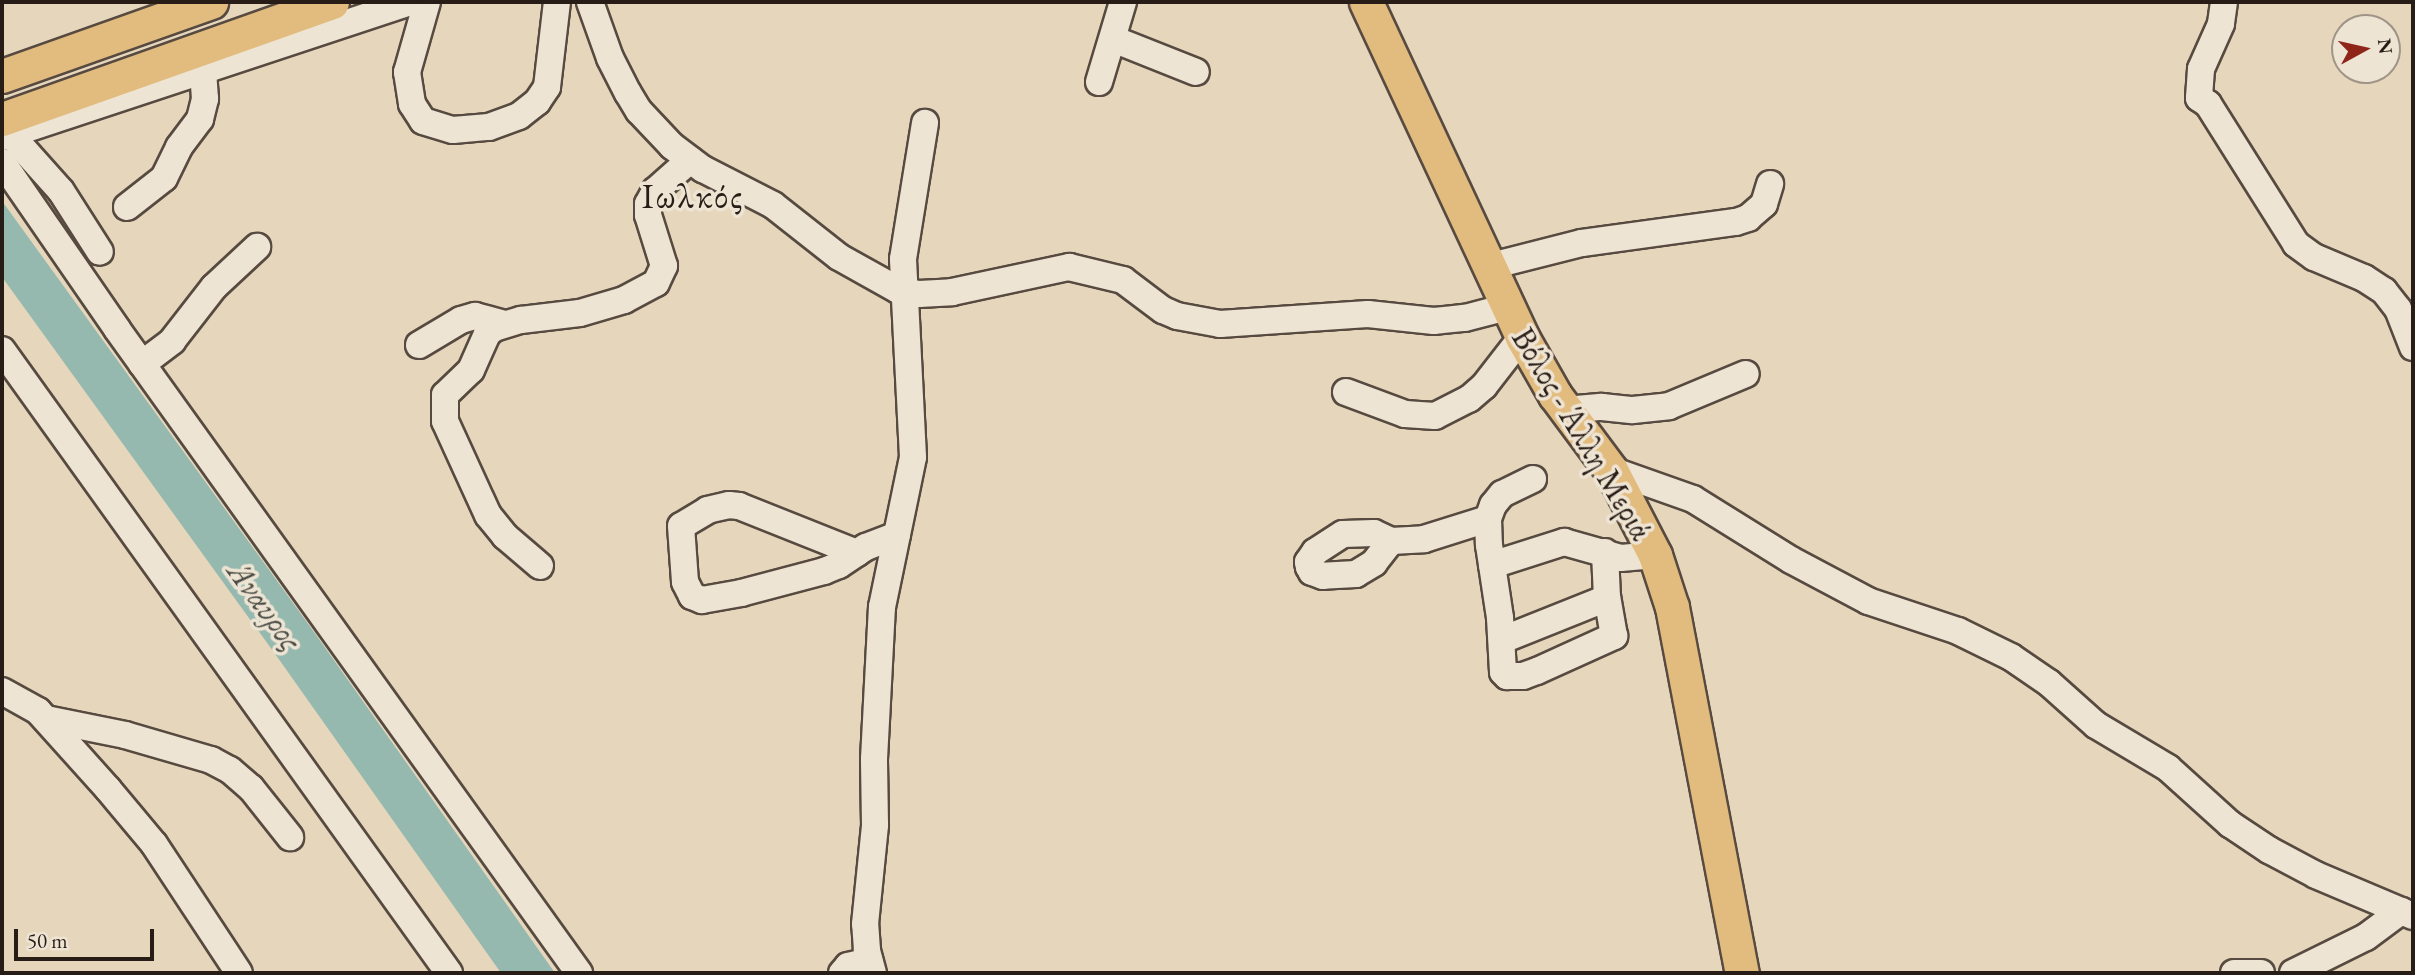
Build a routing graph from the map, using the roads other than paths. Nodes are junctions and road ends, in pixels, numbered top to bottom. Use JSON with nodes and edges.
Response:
{"nodes":[{"id":1,"x":211,"y":2,"type":"edge"},
{"id":2,"x":332,"y":2,"type":"edge"},
{"id":3,"x":410,"y":2,"type":"edge"},
{"id":4,"x":427,"y":2,"type":"edge"},
{"id":5,"x":557,"y":2,"type":"edge"},
{"id":6,"x":590,"y":2,"type":"edge"},
{"id":7,"x":1123,"y":2,"type":"edge"},
{"id":8,"x":1366,"y":2,"type":"edge"},
{"id":9,"x":2224,"y":2,"type":"edge"},
{"id":10,"x":1112,"y":39,"type":"junction"},
{"id":11,"x":202,"y":72,"type":"junction"},
{"id":12,"x":1196,"y":72,"type":"dead end"},
{"id":13,"x":2,"y":76,"type":"edge"},
{"id":14,"x":1099,"y":82,"type":"dead end"},
{"id":15,"x":925,"y":123,"type":"dead end"},
{"id":16,"x":4,"y":130,"type":"edge"},
{"id":17,"x":690,"y":160,"type":"junction"},
{"id":18,"x":2,"y":162,"type":"edge"},
{"id":19,"x":1770,"y":184,"type":"dead end"},
{"id":20,"x":127,"y":207,"type":"dead end"},
{"id":21,"x":257,"y":247,"type":"dead end"},
{"id":22,"x":100,"y":252,"type":"dead end"},
{"id":23,"x":1487,"y":267,"type":"junction"},
{"id":24,"x":903,"y":291,"type":"junction"},
{"id":25,"x":1507,"y":307,"type":"junction"},
{"id":26,"x":504,"y":324,"type":"junction"},
{"id":27,"x":1522,"y":337,"type":"junction"},
{"id":28,"x":419,"y":345,"type":"dead end"},
{"id":29,"x":2413,"y":347,"type":"edge"},
{"id":30,"x":2,"y":350,"type":"edge"},
{"id":31,"x":142,"y":364,"type":"junction"},
{"id":32,"x":1746,"y":374,"type":"dead end"},
{"id":33,"x":1346,"y":392,"type":"dead end"},
{"id":34,"x":1565,"y":410,"type":"junction"},
{"id":35,"x":1611,"y":470,"type":"junction"},
{"id":36,"x":1533,"y":479,"type":"dead end"},
{"id":37,"x":1488,"y":519,"type":"junction"},
{"id":38,"x":897,"y":535,"type":"junction"},
{"id":39,"x":1391,"y":541,"type":"dead end"},
{"id":40,"x":1605,"y":552,"type":"junction"},
{"id":41,"x":857,"y":553,"type":"junction"},
{"id":42,"x":1655,"y":555,"type":"junction"},
{"id":43,"x":1492,"y":565,"type":"junction"},
{"id":44,"x":540,"y":566,"type":"dead end"},
{"id":45,"x":1607,"y":598,"type":"junction"},
{"id":46,"x":1502,"y":640,"type":"junction"},
{"id":47,"x":2,"y":691,"type":"edge"},
{"id":48,"x":46,"y":719,"type":"junction"},
{"id":49,"x":290,"y":837,"type":"dead end"},
{"id":50,"x":2407,"y":914,"type":"edge"},
{"id":51,"x":871,"y":967,"type":"edge"},
{"id":52,"x":239,"y":973,"type":"edge"},
{"id":53,"x":449,"y":973,"type":"edge"},
{"id":54,"x":579,"y":973,"type":"edge"},
{"id":55,"x":842,"y":973,"type":"edge"},
{"id":56,"x":1742,"y":973,"type":"edge"},
{"id":57,"x":2234,"y":973,"type":"edge"},
{"id":58,"x":2261,"y":973,"type":"edge"},
{"id":59,"x":2293,"y":973,"type":"edge"}],
"edges":[{"from":1,"to":13,"type":"main road"},
{"from":2,"to":16,"type":"main road"},
{"from":3,"to":11,"type":"street"},
{"from":4,"to":5,"type":"street"},
{"from":6,"to":17,"type":"street"},
{"from":7,"to":10,"type":"street"},
{"from":8,"to":23,"type":"main road","name":"Βόλος - Άλλη Μεριά"},
{"from":9,"to":29,"type":"street"},
{"from":10,"to":12,"type":"street"},
{"from":10,"to":14,"type":"street"},
{"from":11,"to":16,"type":"street"},
{"from":11,"to":20,"type":"street"},
{"from":15,"to":24,"type":"street"},
{"from":16,"to":22,"type":"street"},
{"from":17,"to":24,"type":"street"},
{"from":17,"to":26,"type":"street"},
{"from":18,"to":31,"type":"street"},
{"from":19,"to":23,"type":"street"},
{"from":21,"to":31,"type":"street"},
{"from":23,"to":25,"type":"main road","name":"Βόλος - Άλλη Μεριά"},
{"from":24,"to":25,"type":"street"},
{"from":24,"to":38,"type":"street"},
{"from":25,"to":27,"type":"main road","name":"Βόλος - Άλλη Μεριά"},
{"from":26,"to":28,"type":"street"},
{"from":26,"to":44,"type":"street"},
{"from":27,"to":33,"type":"street"},
{"from":27,"to":34,"type":"main road","name":"Βόλος - Άλλη Μεριά"},
{"from":30,"to":53,"type":"street"},
{"from":31,"to":54,"type":"street"},
{"from":32,"to":34,"type":"street"},
{"from":34,"to":35,"type":"main road","name":"Βόλος - Άλλη Μεριά"},
{"from":35,"to":42,"type":"main road","name":"Βόλος - Άλλη Μεριά"},
{"from":35,"to":50,"type":"street"},
{"from":36,"to":37,"type":"street"},
{"from":37,"to":39,"type":"street"},
{"from":37,"to":43,"type":"street"},
{"from":38,"to":41,"type":"street"},
{"from":38,"to":51,"type":"street"},
{"from":40,"to":42,"type":"street"},
{"from":40,"to":43,"type":"street"},
{"from":40,"to":45,"type":"street"},
{"from":41,"to":41,"type":"street"},
{"from":42,"to":56,"type":"main road","name":"Βόλος - Άλλη Μεριά"},
{"from":43,"to":46,"type":"street"},
{"from":45,"to":46,"type":"street"},
{"from":45,"to":46,"type":"street"},
{"from":47,"to":48,"type":"street"},
{"from":48,"to":49,"type":"street"},
{"from":48,"to":52,"type":"street"},
{"from":50,"to":59,"type":"street"},
{"from":51,"to":55,"type":"street"},
{"from":57,"to":58,"type":"street"}]}
